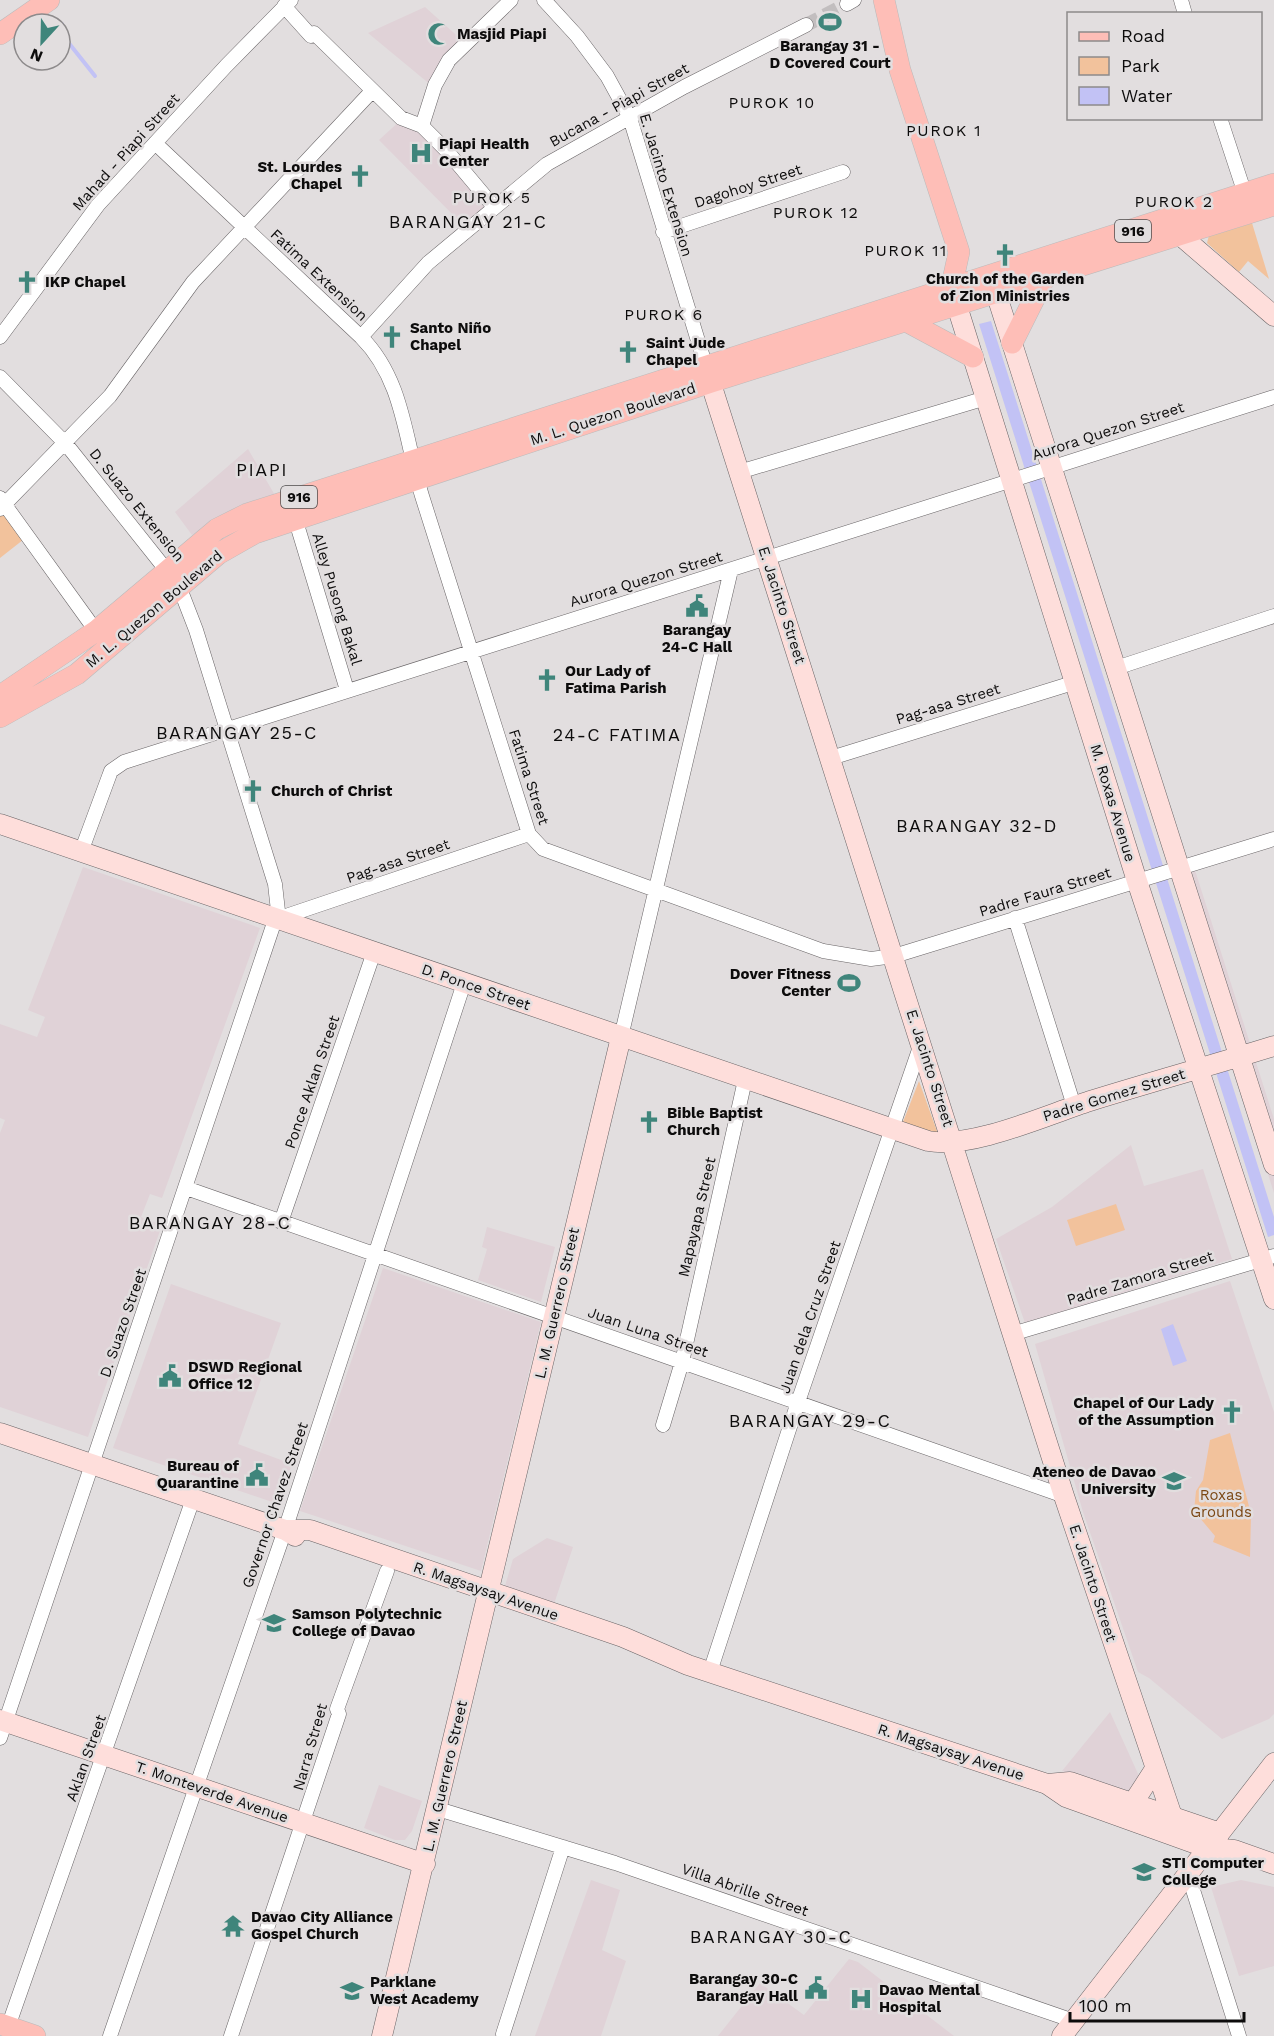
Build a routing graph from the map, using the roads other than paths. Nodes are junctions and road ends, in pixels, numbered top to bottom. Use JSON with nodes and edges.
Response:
{"nodes":[{"id":1,"x":49,"y":0,"type":"edge"},
{"id":2,"x":511,"y":0,"type":"edge"},
{"id":3,"x":544,"y":0,"type":"edge"},
{"id":4,"x":884,"y":0,"type":"edge"},
{"id":5,"x":287,"y":3,"type":"edge"},
{"id":6,"x":806,"y":25,"type":"tunnel mouth"},
{"id":7,"x":0,"y":34,"type":"edge"},
{"id":8,"x":372,"y":90,"type":"junction"},
{"id":9,"x":630,"y":118,"type":"junction"},
{"id":10,"x":1221,"y":120,"type":"edge"},
{"id":11,"x":422,"y":126,"type":"junction"},
{"id":12,"x":155,"y":143,"type":"junction"},
{"id":13,"x":843,"y":172,"type":"dead end"},
{"id":14,"x":1274,"y":184,"type":"edge"},
{"id":15,"x":1245,"y":194,"type":"junction"},
{"id":16,"x":1274,"y":205,"type":"edge"},
{"id":17,"x":494,"y":207,"type":"junction"},
{"id":18,"x":243,"y":226,"type":"junction"},
{"id":19,"x":663,"y":232,"type":"junction"},
{"id":20,"x":1180,"y":235,"type":"junction"},
{"id":21,"x":959,"y":252,"type":"junction"},
{"id":22,"x":1044,"y":279,"type":"junction"},
{"id":23,"x":993,"y":285,"type":"junction"},
{"id":24,"x":954,"y":297,"type":"junction"},
{"id":25,"x":1274,"y":316,"type":"edge"},
{"id":26,"x":906,"y":321,"type":"junction"},
{"id":27,"x":0,"y":337,"type":"edge"},
{"id":28,"x":361,"y":337,"type":"junction"},
{"id":29,"x":1012,"y":343,"type":"junction"},
{"id":30,"x":973,"y":357,"type":"junction"},
{"id":31,"x":708,"y":374,"type":"junction"},
{"id":32,"x":0,"y":377,"type":"edge"},
{"id":33,"x":1274,"y":397,"type":"edge"},
{"id":34,"x":986,"y":398,"type":"junction"},
{"id":35,"x":66,"y":444,"type":"junction"},
{"id":36,"x":1051,"y":466,"type":"junction"},
{"id":37,"x":414,"y":470,"type":"junction"},
{"id":38,"x":739,"y":472,"type":"junction"},
{"id":39,"x":1011,"y":479,"type":"junction"},
{"id":40,"x":2,"y":504,"type":"edge"},
{"id":41,"x":295,"y":518,"type":"junction"},
{"id":42,"x":767,"y":559,"type":"junction"},
{"id":43,"x":731,"y":570,"type":"junction"},
{"id":44,"x":174,"y":578,"type":"junction"},
{"id":45,"x":1274,"y":616,"type":"edge"},
{"id":46,"x":96,"y":631,"type":"junction"},
{"id":47,"x":471,"y":650,"type":"junction"},
{"id":48,"x":1116,"y":668,"type":"junction"},
{"id":49,"x":1076,"y":682,"type":"junction"},
{"id":50,"x":347,"y":690,"type":"junction"},
{"id":51,"x":0,"y":696,"type":"edge"},
{"id":52,"x":0,"y":717,"type":"edge"},
{"id":53,"x":226,"y":728,"type":"junction"},
{"id":54,"x":831,"y":758,"type":"junction"},
{"id":55,"x":0,"y":824,"type":"edge"},
{"id":56,"x":529,"y":834,"type":"junction"},
{"id":57,"x":1274,"y":839,"type":"edge"},
{"id":58,"x":81,"y":852,"type":"junction"},
{"id":59,"x":1159,"y":874,"type":"junction"},
{"id":60,"x":655,"y":890,"type":"junction"},
{"id":61,"x":1015,"y":918,"type":"junction"},
{"id":62,"x":277,"y":919,"type":"junction"},
{"id":63,"x":375,"y":952,"type":"junction"},
{"id":64,"x":894,"y":956,"type":"junction"},
{"id":65,"x":464,"y":983,"type":"junction"},
{"id":66,"x":621,"y":1037,"type":"junction"},
{"id":67,"x":921,"y":1042,"type":"junction"},
{"id":68,"x":1274,"y":1046,"type":"edge"},
{"id":69,"x":1219,"y":1064,"type":"junction"},
{"id":70,"x":745,"y":1080,"type":"junction"},
{"id":71,"x":1074,"y":1106,"type":"junction"},
{"id":72,"x":891,"y":1130,"type":"junction"},
{"id":73,"x":954,"y":1144,"type":"junction"},
{"id":74,"x":1274,"y":1165,"type":"edge"},
{"id":75,"x":186,"y":1188,"type":"junction"},
{"id":76,"x":281,"y":1222,"type":"junction"},
{"id":77,"x":374,"y":1254,"type":"junction"},
{"id":78,"x":1268,"y":1257,"type":"edge"},
{"id":79,"x":1274,"y":1296,"type":"edge"},
{"id":80,"x":554,"y":1317,"type":"junction"},
{"id":81,"x":1015,"y":1333,"type":"junction"},
{"id":82,"x":682,"y":1362,"type":"junction"},
{"id":83,"x":798,"y":1402,"type":"junction"},
{"id":84,"x":663,"y":1425,"type":"dead end"},
{"id":85,"x":0,"y":1433,"type":"edge"},
{"id":86,"x":91,"y":1465,"type":"junction"},
{"id":87,"x":1064,"y":1496,"type":"junction"},
{"id":88,"x":194,"y":1499,"type":"junction"},
{"id":89,"x":285,"y":1530,"type":"junction"},
{"id":90,"x":387,"y":1571,"type":"junction"},
{"id":91,"x":487,"y":1598,"type":"junction"},
{"id":92,"x":710,"y":1672,"type":"junction"},
{"id":93,"x":2,"y":1727,"type":"edge"},
{"id":94,"x":105,"y":1756,"type":"junction"},
{"id":95,"x":1274,"y":1763,"type":"edge"},
{"id":96,"x":1155,"y":1769,"type":"junction"},
{"id":97,"x":1047,"y":1784,"type":"junction"},
{"id":98,"x":195,"y":1786,"type":"junction"},
{"id":99,"x":1133,"y":1803,"type":"junction"},
{"id":100,"x":438,"y":1809,"type":"junction"},
{"id":101,"x":1172,"y":1816,"type":"junction"},
{"id":102,"x":304,"y":1823,"type":"junction"},
{"id":103,"x":1178,"y":1836,"type":"junction"},
{"id":104,"x":1214,"y":1840,"type":"junction"},
{"id":105,"x":563,"y":1847,"type":"junction"},
{"id":106,"x":1243,"y":1853,"type":"junction"},
{"id":107,"x":425,"y":1864,"type":"junction"},
{"id":108,"x":1274,"y":1864,"type":"edge"},
{"id":109,"x":1190,"y":1871,"type":"junction"},
{"id":110,"x":4,"y":2025,"type":"edge"},
{"id":111,"x":1068,"y":2028,"type":"edge"},
{"id":112,"x":503,"y":2034,"type":"dead end"},
{"id":113,"x":35,"y":2036,"type":"edge"},
{"id":114,"x":110,"y":2036,"type":"edge"},
{"id":115,"x":231,"y":2036,"type":"edge"},
{"id":116,"x":382,"y":2036,"type":"edge"},
{"id":117,"x":1239,"y":2036,"type":"edge"}],
"edges":[{"from":1,"to":7,"type":"main road"},
{"from":2,"to":11,"type":"street"},
{"from":3,"to":9,"type":"street","name":"E. Jacinto Extension"},
{"from":4,"to":21,"type":"main road"},
{"from":5,"to":8,"type":"street"},
{"from":5,"to":12,"type":"street","name":"Mahad - Piapi Street"},
{"from":6,"to":9,"type":"street","name":"Bucana - Piapi Street"},
{"from":8,"to":11,"type":"street"},
{"from":8,"to":18,"type":"street"},
{"from":9,"to":17,"type":"street","name":"Bucana - Piapi Street"},
{"from":9,"to":19,"type":"street","name":"E. Jacinto Extension"},
{"from":10,"to":15,"type":"street"},
{"from":11,"to":17,"type":"street"},
{"from":12,"to":18,"type":"street","name":"Fatima Extension"},
{"from":12,"to":27,"type":"street","name":"Mahad - Piapi Street"},
{"from":13,"to":19,"type":"street","name":"Dagohoy Street"},
{"from":14,"to":15,"type":"main road","name":"M. L. Quezon Boulevard","number":"916"},
{"from":15,"to":23,"type":"main road","name":"M. L. Quezon Boulevard","number":"916"},
{"from":16,"to":20,"type":"main road","name":"M. L. Quezon Boulevard","number":"916"},
{"from":17,"to":28,"type":"street","name":"Bucana - Piapi Street"},
{"from":18,"to":28,"type":"street","name":"Fatima Extension"},
{"from":18,"to":35,"type":"street"},
{"from":19,"to":31,"type":"street","name":"E. Jacinto Extension"},
{"from":20,"to":22,"type":"main road","name":"M. L. Quezon Boulevard","number":"916"},
{"from":20,"to":25,"type":"street"},
{"from":21,"to":23,"type":"main road"},
{"from":21,"to":24,"type":"main road"},
{"from":22,"to":23,"type":"main road","name":"M. L. Quezon Boulevard","number":"916"},
{"from":22,"to":29,"type":"main road"},
{"from":23,"to":24,"type":"main road","name":"M. L. Quezon Boulevard","number":"916"},
{"from":23,"to":29,"type":"street","name":"M. Roxas Avenue"},
{"from":24,"to":26,"type":"main road","name":"M. L. Quezon Boulevard","number":"916"},
{"from":24,"to":30,"type":"street","name":"M. Roxas Avenue"},
{"from":24,"to":31,"type":"main road","name":"M. L. Quezon Boulevard","number":"916"},
{"from":26,"to":30,"type":"main road"},
{"from":26,"to":31,"type":"main road","name":"M. L. Quezon Boulevard","number":"916"},
{"from":28,"to":37,"type":"street","name":"Fatima Extension"},
{"from":29,"to":36,"type":"street","name":"M. Roxas Avenue"},
{"from":30,"to":34,"type":"street","name":"M. Roxas Avenue"},
{"from":31,"to":37,"type":"main road","name":"M. L. Quezon Boulevard","number":"916"},
{"from":31,"to":38,"type":"street","name":"E. Jacinto Street"},
{"from":32,"to":35,"type":"street","name":"D. Suazo Extension"},
{"from":33,"to":36,"type":"street","name":"Aurora Quezon Street"},
{"from":34,"to":38,"type":"street"},
{"from":34,"to":39,"type":"street","name":"M. Roxas Avenue"},
{"from":35,"to":40,"type":"street"},
{"from":35,"to":44,"type":"street","name":"D. Suazo Extension"},
{"from":36,"to":39,"type":"street","name":"Aurora Quezon Street"},
{"from":36,"to":48,"type":"street","name":"M. Roxas Avenue"},
{"from":37,"to":41,"type":"main road","name":"M. L. Quezon Boulevard","number":"916"},
{"from":37,"to":44,"type":"main road","name":"M. L. Quezon Boulevard","number":"916"},
{"from":37,"to":47,"type":"street","name":"Fatima Street"},
{"from":38,"to":42,"type":"street","name":"E. Jacinto Street"},
{"from":39,"to":42,"type":"street","name":"Aurora Quezon Street"},
{"from":39,"to":49,"type":"street","name":"M. Roxas Avenue"},
{"from":40,"to":46,"type":"street"},
{"from":41,"to":44,"type":"main road","name":"M. L. Quezon Boulevard","number":"916"},
{"from":41,"to":50,"type":"street","name":"Alley Pusong Bakal"},
{"from":42,"to":43,"type":"street","name":"Aurora Quezon Street"},
{"from":42,"to":54,"type":"street","name":"E. Jacinto Street"},
{"from":43,"to":47,"type":"street","name":"Aurora Quezon Street"},
{"from":43,"to":60,"type":"street","name":"L. M. Guerrero Street"},
{"from":44,"to":46,"type":"main road","name":"M. L. Quezon Boulevard","number":"916"},
{"from":44,"to":52,"type":"main road","name":"M. L. Quezon Boulevard","number":"916"},
{"from":44,"to":53,"type":"street","name":"D. Suazo Extension"},
{"from":45,"to":48,"type":"street"},
{"from":46,"to":51,"type":"main road","name":"M. L. Quezon Boulevard","number":"916"},
{"from":47,"to":50,"type":"street","name":"Aurora Quezon Street"},
{"from":47,"to":56,"type":"street","name":"Fatima Street"},
{"from":48,"to":59,"type":"street","name":"M. Roxas Avenue"},
{"from":49,"to":54,"type":"street","name":"Pag-asa Street"},
{"from":49,"to":59,"type":"street","name":"M. Roxas Avenue"},
{"from":50,"to":53,"type":"street","name":"Aurora Quezon Street"},
{"from":53,"to":58,"type":"street","name":"Aurora Quezon Street"},
{"from":53,"to":62,"type":"street","name":"D. Suazo Extension"},
{"from":54,"to":64,"type":"street","name":"E. Jacinto Street"},
{"from":55,"to":58,"type":"street","name":"D. Ponce Street"},
{"from":56,"to":60,"type":"street","name":"Fatima Street"},
{"from":56,"to":62,"type":"street","name":"Pag-asa Street"},
{"from":57,"to":59,"type":"street","name":"Padre Faura Street"},
{"from":58,"to":62,"type":"street","name":"D. Ponce Street"},
{"from":59,"to":61,"type":"street","name":"Padre Faura Street"},
{"from":59,"to":69,"type":"street","name":"M. Roxas Avenue"},
{"from":59,"to":69,"type":"street","name":"M. Roxas Avenue"},
{"from":60,"to":64,"type":"street","name":"Fatima Street"},
{"from":60,"to":66,"type":"street","name":"L. M. Guerrero Street"},
{"from":61,"to":64,"type":"street","name":"Padre Faura Street"},
{"from":61,"to":71,"type":"street"},
{"from":62,"to":63,"type":"street","name":"D. Ponce Street"},
{"from":62,"to":75,"type":"street","name":"D. Suazo Street"},
{"from":63,"to":65,"type":"street","name":"D. Ponce Street"},
{"from":63,"to":76,"type":"street","name":"Ponce Aklan Street"},
{"from":64,"to":67,"type":"street","name":"E. Jacinto Street"},
{"from":65,"to":66,"type":"street","name":"D. Ponce Street"},
{"from":65,"to":77,"type":"street","name":"Governor Chavez Street"},
{"from":66,"to":70,"type":"street","name":"D. Ponce Street"},
{"from":66,"to":80,"type":"street","name":"L. M. Guerrero Street"},
{"from":67,"to":72,"type":"street","name":"Juan dela Cruz Street"},
{"from":67,"to":73,"type":"street","name":"E. Jacinto Street"},
{"from":68,"to":69,"type":"street","name":"Padre Gomez Street"},
{"from":69,"to":71,"type":"street","name":"Padre Gomez Street"},
{"from":69,"to":74,"type":"street","name":"M. Roxas Avenue"},
{"from":69,"to":78,"type":"street","name":"M. Roxas Avenue"},
{"from":70,"to":72,"type":"street","name":"D. Ponce Street"},
{"from":70,"to":82,"type":"street","name":"Mapayapa Street"},
{"from":71,"to":73,"type":"street","name":"Padre Gomez Street"},
{"from":72,"to":73,"type":"street","name":"D. Ponce Street"},
{"from":72,"to":83,"type":"street","name":"Juan dela Cruz Street"},
{"from":73,"to":81,"type":"street","name":"E. Jacinto Street"},
{"from":75,"to":76,"type":"street","name":"Juan Luna Street"},
{"from":75,"to":86,"type":"street","name":"D. Suazo Street"},
{"from":76,"to":77,"type":"street","name":"Juan Luna Street"},
{"from":77,"to":80,"type":"street","name":"Juan Luna Street"},
{"from":77,"to":89,"type":"street","name":"Governor Chavez Street"},
{"from":78,"to":79,"type":"street","name":"M. Roxas Avenue"},
{"from":78,"to":81,"type":"street","name":"Padre Zamora Street"},
{"from":80,"to":82,"type":"street","name":"Juan Luna Street"},
{"from":80,"to":91,"type":"street","name":"L. M. Guerrero Street"},
{"from":81,"to":87,"type":"street","name":"E. Jacinto Street"},
{"from":82,"to":83,"type":"street","name":"Juan Luna Street"},
{"from":82,"to":84,"type":"street","name":"Mapayapa Street"},
{"from":83,"to":87,"type":"street","name":"Juan Luna Street"},
{"from":83,"to":92,"type":"street","name":"Juan dela Cruz Street"},
{"from":85,"to":86,"type":"street","name":"R. Magsaysay Avenue"},
{"from":86,"to":88,"type":"street","name":"R. Magsaysay Avenue"},
{"from":86,"to":93,"type":"street","name":"D. Suazo Street"},
{"from":87,"to":96,"type":"street","name":"E. Jacinto Street"},
{"from":88,"to":89,"type":"street","name":"R. Magsaysay Avenue"},
{"from":88,"to":94,"type":"street","name":"Aklan Street"},
{"from":89,"to":90,"type":"street","name":"R. Magsaysay Avenue"},
{"from":89,"to":91,"type":"street","name":"R. Magsaysay Avenue"},
{"from":89,"to":98,"type":"street","name":"Governor Chavez Street"},
{"from":90,"to":91,"type":"street","name":"R. Magsaysay Avenue"},
{"from":90,"to":102,"type":"street","name":"Narra Street"},
{"from":91,"to":92,"type":"street","name":"R. Magsaysay Avenue"},
{"from":91,"to":100,"type":"street","name":"L. M. Guerrero Street"},
{"from":92,"to":97,"type":"street","name":"R. Magsaysay Avenue"},
{"from":93,"to":94,"type":"street","name":"T. Monteverde Avenue"},
{"from":94,"to":98,"type":"street","name":"T. Monteverde Avenue"},
{"from":94,"to":110,"type":"street","name":"Aklan Street"},
{"from":95,"to":104,"type":"street"},
{"from":96,"to":99,"type":"street"},
{"from":96,"to":101,"type":"street","name":"E. Jacinto Street"},
{"from":97,"to":99,"type":"street","name":"R. Magsaysay Avenue"},
{"from":97,"to":103,"type":"street","name":"R. Magsaysay Avenue"},
{"from":98,"to":102,"type":"street","name":"T. Monteverde Avenue"},
{"from":98,"to":114,"type":"street","name":"Governor Chavez Street"},
{"from":99,"to":101,"type":"street","name":"R. Magsaysay Avenue"},
{"from":100,"to":105,"type":"street","name":"Villa Abrille Street"},
{"from":100,"to":107,"type":"street","name":"L. M. Guerrero Street"},
{"from":101,"to":104,"type":"street","name":"R. Magsaysay Avenue"},
{"from":102,"to":107,"type":"street","name":"T. Monteverde Avenue"},
{"from":102,"to":115,"type":"street","name":"Narra Street"},
{"from":103,"to":104,"type":"street","name":"R. Magsaysay Avenue"},
{"from":103,"to":109,"type":"street"},
{"from":104,"to":106,"type":"street"},
{"from":104,"to":109,"type":"street"},
{"from":105,"to":111,"type":"street","name":"Villa Abrille Street"},
{"from":105,"to":112,"type":"street"},
{"from":106,"to":108,"type":"street"},
{"from":106,"to":109,"type":"street"},
{"from":107,"to":116,"type":"street","name":"L. M. Guerrero Street"},
{"from":109,"to":111,"type":"street"},
{"from":109,"to":117,"type":"street"},
{"from":110,"to":113,"type":"main road"}]}
